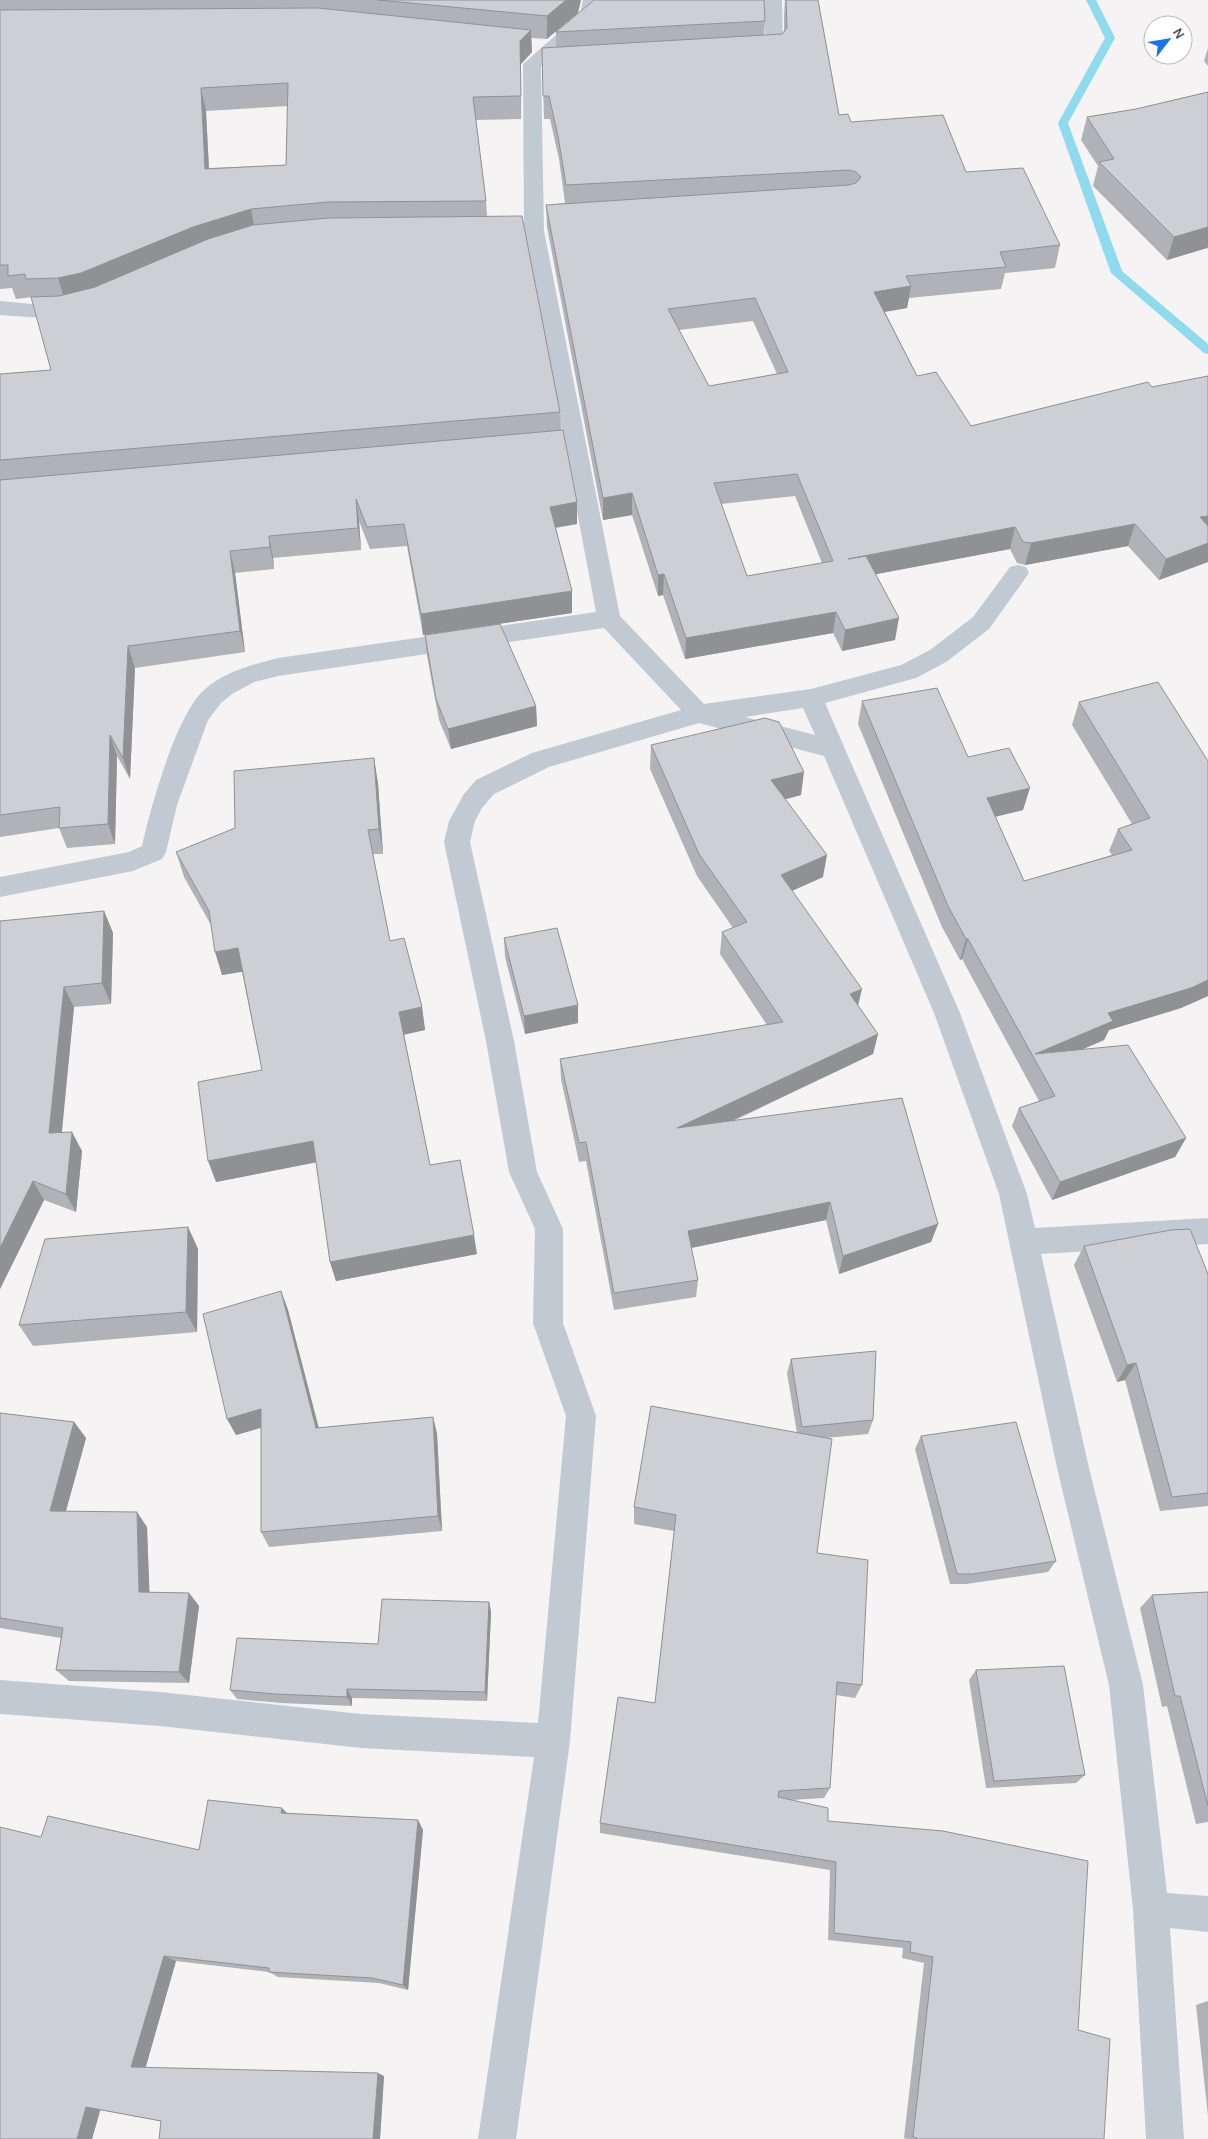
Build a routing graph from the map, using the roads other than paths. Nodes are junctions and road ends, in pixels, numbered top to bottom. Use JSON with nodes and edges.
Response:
{"nodes":[{"id":1,"x":592,"y":0,"type":"edge"},
{"id":2,"x":773,"y":0,"type":"edge"},
{"id":3,"x":735,"y":53,"type":"edge"},
{"id":4,"x":94,"y":304,"type":"edge"},
{"id":5,"x":0,"y":308,"type":"edge"},
{"id":6,"x":1018,"y":573,"type":"dead end"},
{"id":7,"x":609,"y":619,"type":"junction"},
{"id":8,"x":811,"y":698,"type":"junction"},
{"id":9,"x":699,"y":714,"type":"junction"},
{"id":10,"x":833,"y":750,"type":"junction"},
{"id":11,"x":0,"y":888,"type":"edge"},
{"id":12,"x":1208,"y":1231,"type":"edge"},
{"id":13,"x":1023,"y":1242,"type":"junction"},
{"id":14,"x":0,"y":1697,"type":"edge"},
{"id":15,"x":553,"y":1741,"type":"junction"},
{"id":16,"x":1151,"y":1909,"type":"junction"},
{"id":17,"x":1208,"y":1914,"type":"edge"},
{"id":18,"x":497,"y":2139,"type":"edge"},
{"id":19,"x":1165,"y":2139,"type":"edge"}],
"edges":[{"from":1,"to":7,"type":"street"},
{"from":2,"to":3,"type":"street"},
{"from":4,"to":5,"type":"street"},
{"from":6,"to":8,"type":"street"},
{"from":7,"to":9,"type":"street"},
{"from":7,"to":11,"type":"street"},
{"from":8,"to":9,"type":"street"},
{"from":8,"to":10,"type":"street"},
{"from":9,"to":10,"type":"street"},
{"from":9,"to":15,"type":"street"},
{"from":10,"to":13,"type":"street"},
{"from":12,"to":13,"type":"street"},
{"from":13,"to":16,"type":"street"},
{"from":14,"to":15,"type":"street"},
{"from":15,"to":18,"type":"street"},
{"from":16,"to":17,"type":"street"},
{"from":16,"to":19,"type":"street"}]}
